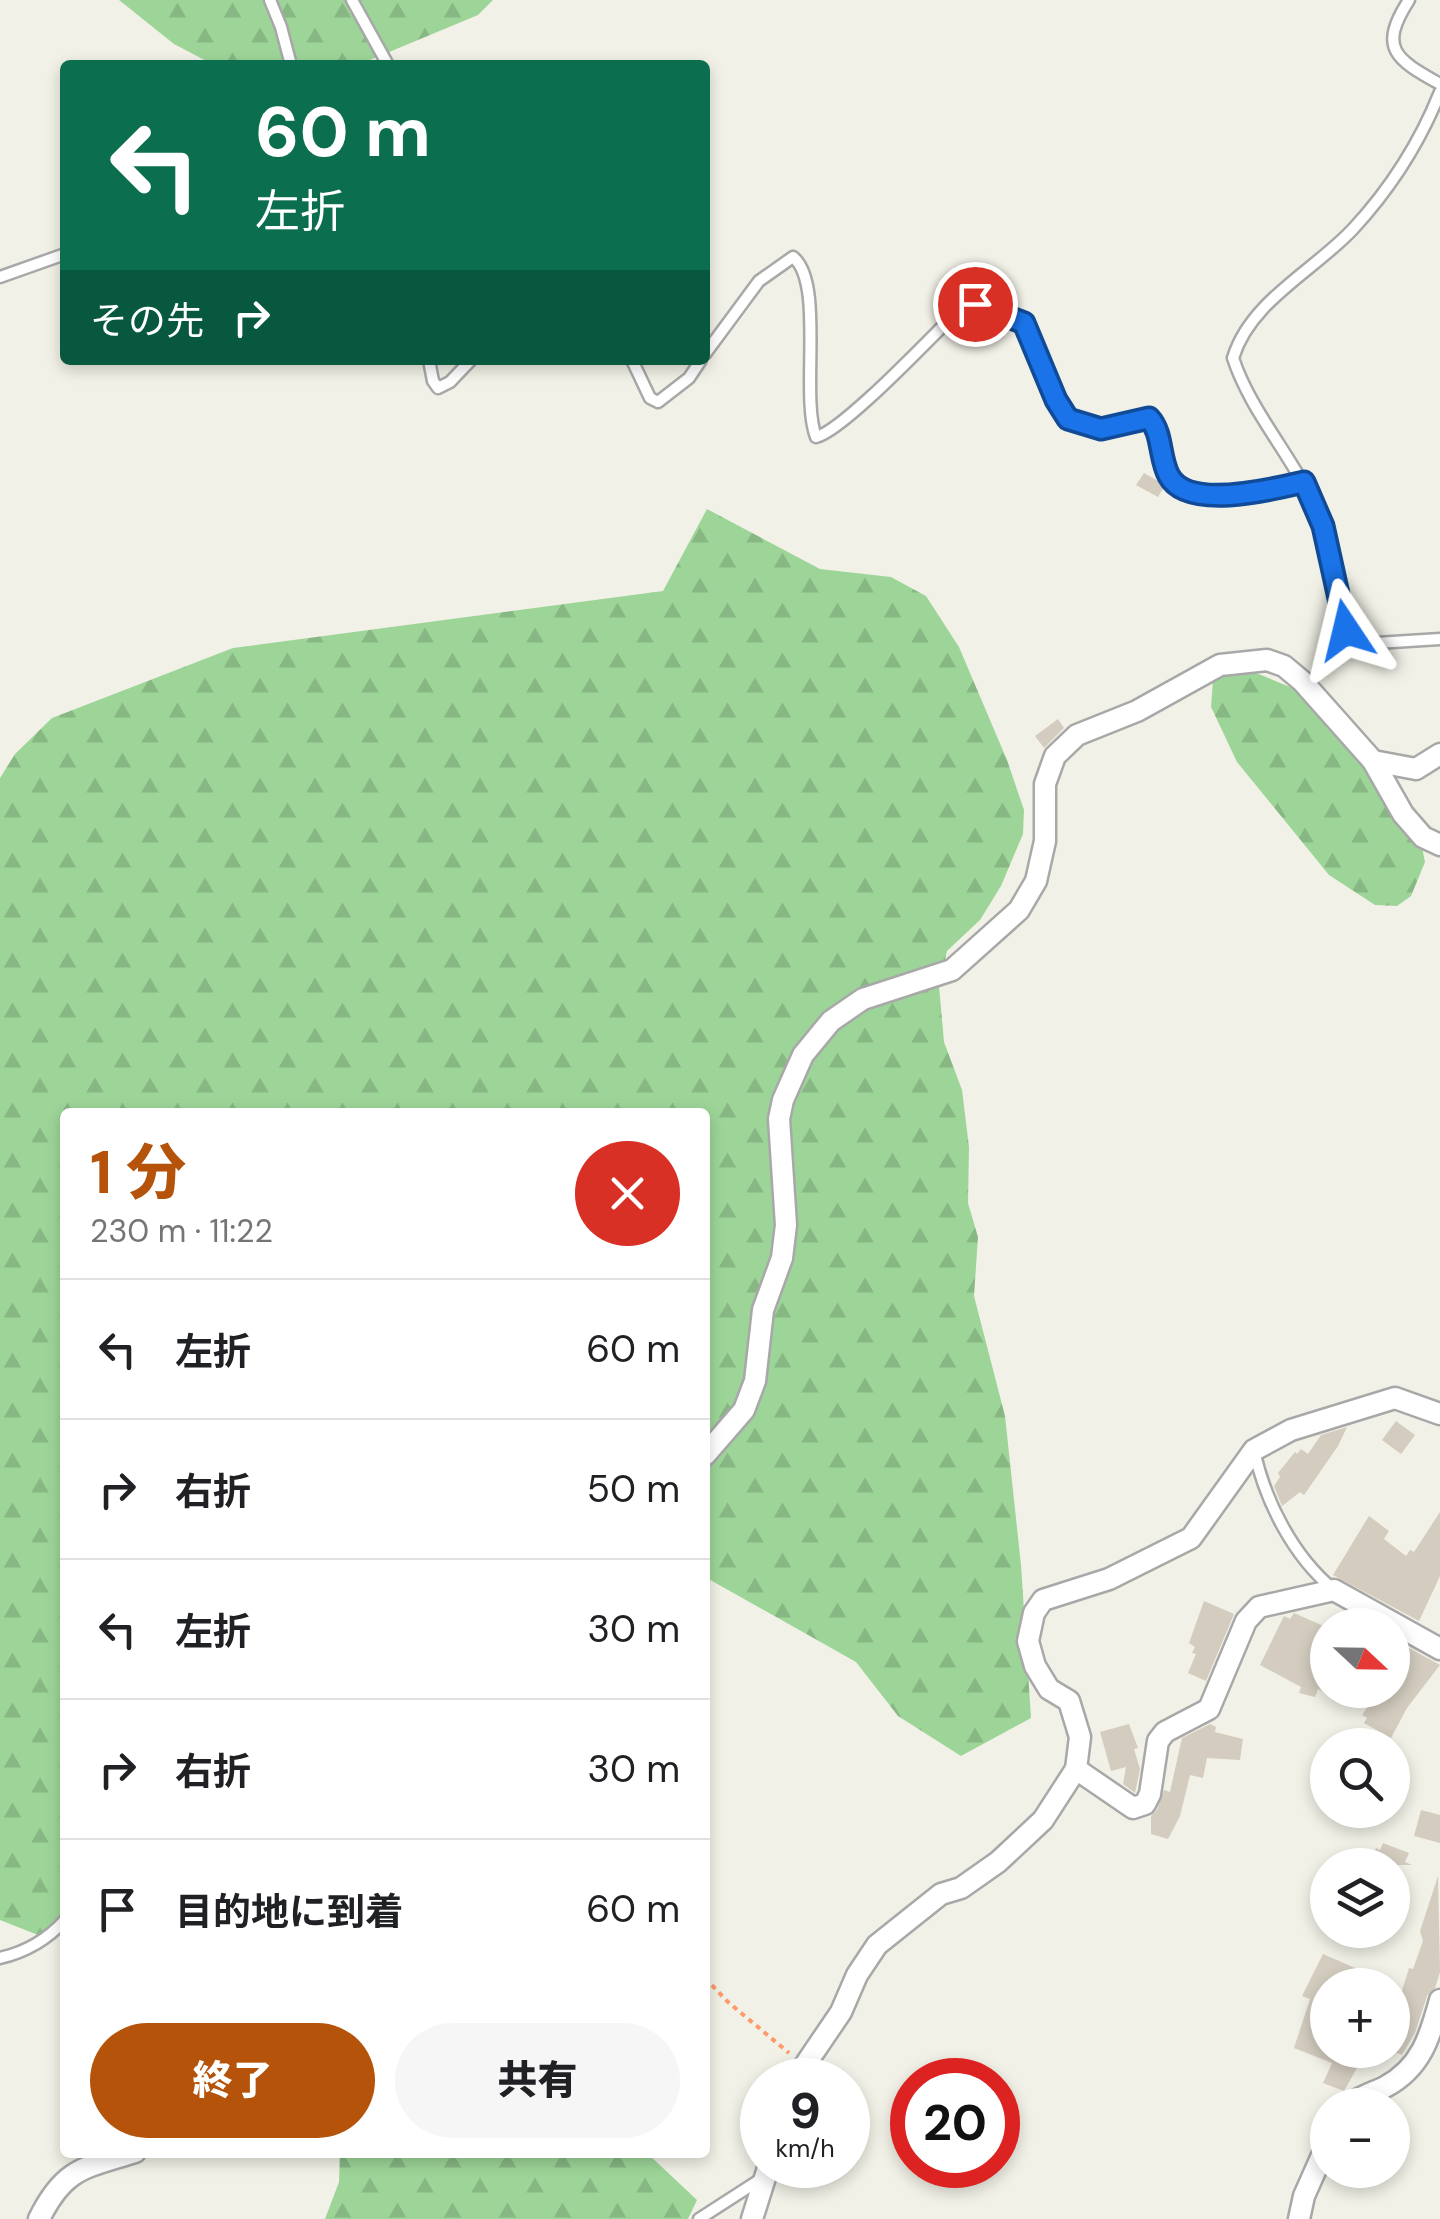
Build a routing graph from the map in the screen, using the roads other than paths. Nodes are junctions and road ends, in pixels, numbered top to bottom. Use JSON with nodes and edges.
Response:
{"nodes":[{"id":1,"x":270,"y":0,"type":"edge"},
{"id":2,"x":352,"y":0,"type":"edge"},
{"id":3,"x":1409,"y":0,"type":"edge"},
{"id":4,"x":290,"y":60,"type":"edge"},
{"id":5,"x":385,"y":60,"type":"edge"},
{"id":6,"x":1440,"y":84,"type":"edge"},
{"id":7,"x":1440,"y":92,"type":"edge"},
{"id":8,"x":60,"y":256,"type":"edge"},
{"id":9,"x":0,"y":276,"type":"edge"},
{"id":10,"x":710,"y":348,"type":"edge"},
{"id":11,"x":429,"y":365,"type":"edge"},
{"id":12,"x":466,"y":365,"type":"edge"},
{"id":13,"x":634,"y":365,"type":"edge"},
{"id":14,"x":697,"y":365,"type":"edge"},
{"id":15,"x":1304,"y":482,"type":"junction"},
{"id":16,"x":1440,"y":638,"type":"edge"},
{"id":17,"x":1440,"y":754,"type":"edge"},
{"id":18,"x":1372,"y":761,"type":"junction"},
{"id":19,"x":1440,"y":845,"type":"edge"},
{"id":20,"x":1440,"y":1414,"type":"edge"},
{"id":21,"x":710,"y":1449,"type":"edge"},
{"id":22,"x":1254,"y":1450,"type":"junction"},
{"id":23,"x":1334,"y":1590,"type":"junction"},
{"id":24,"x":1440,"y":1650,"type":"edge"},
{"id":25,"x":1076,"y":1769,"type":"junction"},
{"id":26,"x":60,"y":1925,"type":"edge"},
{"id":27,"x":0,"y":1958,"type":"edge"},
{"id":28,"x":1440,"y":2000,"type":"edge"},
{"id":29,"x":812,"y":2058,"type":"edge"},
{"id":30,"x":1381,"y":2088,"type":"edge"},
{"id":31,"x":116,"y":2158,"type":"edge"},
{"id":32,"x":1310,"y":2182,"type":"edge"},
{"id":33,"x":742,"y":2188,"type":"edge"},
{"id":34,"x":761,"y":2188,"type":"edge"},
{"id":35,"x":39,"y":2219,"type":"edge"},
{"id":36,"x":699,"y":2219,"type":"edge"},
{"id":37,"x":752,"y":2219,"type":"edge"},
{"id":38,"x":1300,"y":2219,"type":"edge"}],
"edges":[{"from":1,"to":4,"type":"lane"},
{"from":2,"to":5,"type":"lane"},
{"from":3,"to":6,"type":"lane"},
{"from":7,"to":15,"type":"lane"},
{"from":8,"to":9,"type":"lane"},
{"from":10,"to":15,"type":"lane"},
{"from":11,"to":12,"type":"lane"},
{"from":13,"to":14,"type":"lane"},
{"from":15,"to":16,"type":"lane"},
{"from":17,"to":18,"type":"street"},
{"from":18,"to":19,"type":"street"},
{"from":18,"to":21,"type":"street"},
{"from":20,"to":22,"type":"street"},
{"from":22,"to":23,"type":"lane"},
{"from":22,"to":25,"type":"street"},
{"from":23,"to":24,"type":"street"},
{"from":23,"to":25,"type":"street"},
{"from":25,"to":29,"type":"street"},
{"from":26,"to":27,"type":"lane"},
{"from":28,"to":30,"type":"street"},
{"from":31,"to":35,"type":"street"},
{"from":32,"to":38,"type":"street"},
{"from":33,"to":36,"type":"lane"},
{"from":34,"to":37,"type":"street"}]}
